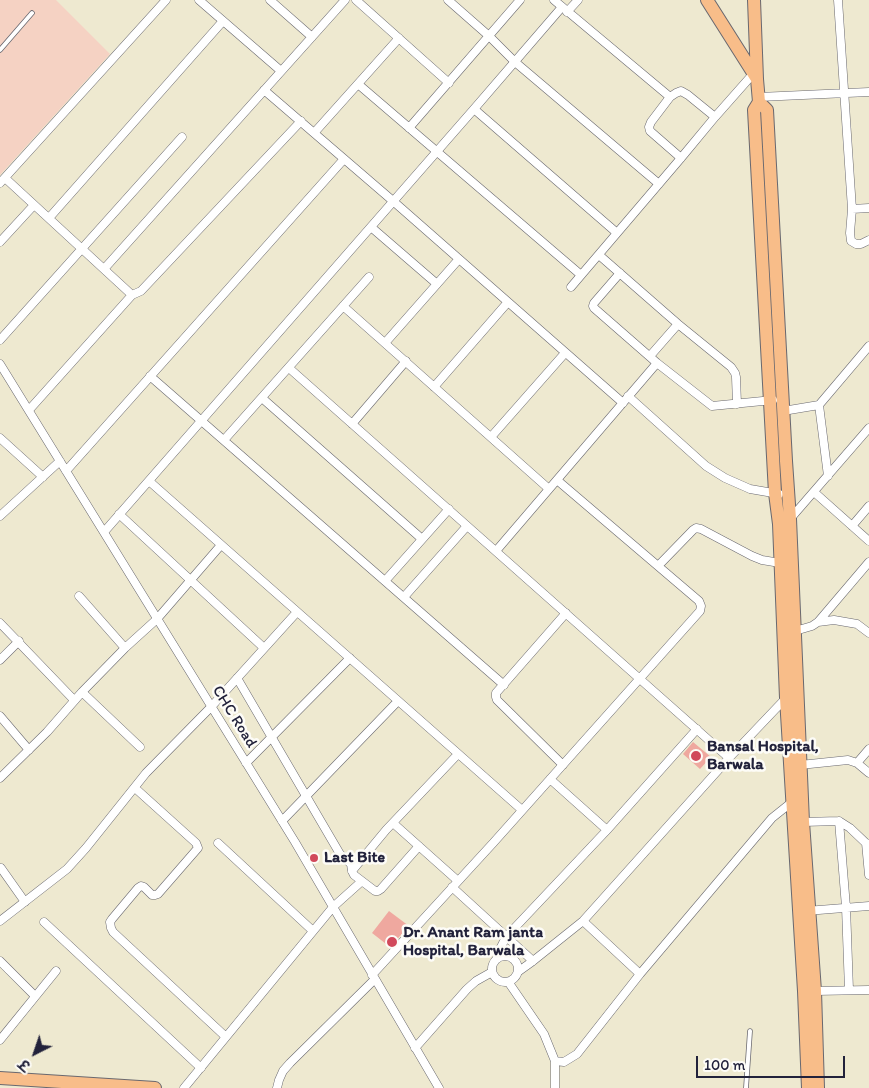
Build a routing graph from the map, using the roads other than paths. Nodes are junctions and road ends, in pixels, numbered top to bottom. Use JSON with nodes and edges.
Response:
{"nodes":[{"id":1,"x":166,"y":0,"type":"edge"},
{"id":2,"x":199,"y":0,"type":"edge"},
{"id":3,"x":270,"y":0,"type":"edge"},
{"id":4,"x":345,"y":0,"type":"edge"},
{"id":5,"x":356,"y":0,"type":"edge"},
{"id":6,"x":448,"y":0,"type":"edge"},
{"id":7,"x":520,"y":0,"type":"edge"},
{"id":8,"x":554,"y":0,"type":"edge"},
{"id":9,"x":578,"y":0,"type":"edge"},
{"id":10,"x":754,"y":0,"type":"edge"},
{"id":11,"x":838,"y":0,"type":"edge"},
{"id":12,"x":709,"y":2,"type":"edge"},
{"id":13,"x":565,"y":9,"type":"junction"},
{"id":14,"x":32,"y":13,"type":"dead end"},
{"id":15,"x":223,"y":21,"type":"junction"},
{"id":16,"x":489,"y":36,"type":"junction"},
{"id":17,"x":312,"y":37,"type":"junction"},
{"id":18,"x":399,"y":38,"type":"junction"},
{"id":19,"x":0,"y":50,"type":"edge"},
{"id":20,"x":515,"y":62,"type":"junction"},
{"id":21,"x":281,"y":71,"type":"junction"},
{"id":22,"x":755,"y":76,"type":"junction"},
{"id":23,"x":448,"y":83,"type":"junction"},
{"id":24,"x":358,"y":84,"type":"junction"},
{"id":25,"x":264,"y":90,"type":"junction"},
{"id":26,"x":869,"y":92,"type":"edge"},
{"id":27,"x":844,"y":94,"type":"junction"},
{"id":28,"x":670,"y":97,"type":"junction"},
{"id":29,"x":759,"y":100,"type":"junction"},
{"id":30,"x":474,"y":109,"type":"junction"},
{"id":31,"x":715,"y":117,"type":"junction"},
{"id":32,"x":301,"y":121,"type":"junction"},
{"id":33,"x":409,"y":128,"type":"junction"},
{"id":34,"x":314,"y":133,"type":"junction"},
{"id":35,"x":182,"y":137,"type":"dead end"},
{"id":36,"x":437,"y":152,"type":"junction"},
{"id":37,"x":344,"y":158,"type":"junction"},
{"id":38,"x":681,"y":158,"type":"junction"},
{"id":39,"x":2,"y":180,"type":"edge"},
{"id":40,"x":659,"y":184,"type":"junction"},
{"id":41,"x":393,"y":201,"type":"junction"},
{"id":42,"x":34,"y":204,"type":"junction"},
{"id":43,"x":869,"y":208,"type":"edge"},
{"id":44,"x":852,"y":209,"type":"junction"},
{"id":45,"x":49,"y":218,"type":"junction"},
{"id":46,"x":371,"y":227,"type":"junction"},
{"id":47,"x":617,"y":234,"type":"junction"},
{"id":48,"x":869,"y":240,"type":"edge"},
{"id":49,"x":0,"y":242,"type":"edge"},
{"id":50,"x":82,"y":249,"type":"junction"},
{"id":51,"x":599,"y":255,"type":"junction"},
{"id":52,"x":458,"y":258,"type":"junction"},
{"id":53,"x":104,"y":269,"type":"junction"},
{"id":54,"x":620,"y":273,"type":"junction"},
{"id":55,"x":581,"y":275,"type":"junction"},
{"id":56,"x":369,"y":277,"type":"dead end"},
{"id":57,"x":437,"y":284,"type":"junction"},
{"id":58,"x":571,"y":287,"type":"dead end"},
{"id":59,"x":132,"y":295,"type":"junction"},
{"id":60,"x":508,"y":302,"type":"junction"},
{"id":61,"x":343,"y":306,"type":"junction"},
{"id":62,"x":678,"y":324,"type":"junction"},
{"id":63,"x":0,"y":340,"type":"edge"},
{"id":64,"x":385,"y":343,"type":"junction"},
{"id":65,"x":869,"y":346,"type":"edge"},
{"id":66,"x":565,"y":353,"type":"junction"},
{"id":67,"x":650,"y":356,"type":"junction"},
{"id":68,"x":406,"y":361,"type":"junction"},
{"id":69,"x":658,"y":363,"type":"junction"},
{"id":70,"x":0,"y":364,"type":"edge"},
{"id":71,"x":289,"y":368,"type":"junction"},
{"id":72,"x":150,"y":376,"type":"junction"},
{"id":73,"x":434,"y":386,"type":"junction"},
{"id":74,"x":628,"y":396,"type":"junction"},
{"id":75,"x":262,"y":398,"type":"junction"},
{"id":76,"x":623,"y":403,"type":"junction"},
{"id":77,"x":737,"y":404,"type":"junction"},
{"id":78,"x":779,"y":404,"type":"junction"},
{"id":79,"x":819,"y":405,"type":"junction"},
{"id":80,"x":28,"y":410,"type":"junction"},
{"id":81,"x":202,"y":420,"type":"junction"},
{"id":82,"x":352,"y":424,"type":"junction"},
{"id":83,"x":869,"y":428,"type":"edge"},
{"id":84,"x":491,"y":437,"type":"junction"},
{"id":85,"x":0,"y":438,"type":"edge"},
{"id":86,"x":224,"y":440,"type":"junction"},
{"id":87,"x":60,"y":461,"type":"junction"},
{"id":88,"x":66,"y":471,"type":"junction"},
{"id":89,"x":828,"y":476,"type":"junction"},
{"id":90,"x":43,"y":477,"type":"junction"},
{"id":91,"x":557,"y":480,"type":"junction"},
{"id":92,"x":149,"y":481,"type":"junction"},
{"id":93,"x":549,"y":489,"type":"junction"},
{"id":94,"x":814,"y":492,"type":"junction"},
{"id":95,"x":782,"y":494,"type":"junction"},
{"id":96,"x":869,"y":506,"type":"edge"},
{"id":97,"x":449,"y":509,"type":"junction"},
{"id":98,"x":119,"y":514,"type":"junction"},
{"id":99,"x":0,"y":516,"type":"edge"},
{"id":100,"x":790,"y":519,"type":"junction"},
{"id":101,"x":467,"y":526,"type":"junction"},
{"id":102,"x":852,"y":526,"type":"junction"},
{"id":103,"x":104,"y":532,"type":"junction"},
{"id":104,"x":422,"y":539,"type":"junction"},
{"id":105,"x":869,"y":541,"type":"edge"},
{"id":106,"x":221,"y":545,"type":"junction"},
{"id":107,"x":496,"y":551,"type":"junction"},
{"id":108,"x":869,"y":562,"type":"edge"},
{"id":109,"x":780,"y":563,"type":"junction"},
{"id":110,"x":658,"y":566,"type":"junction"},
{"id":111,"x":191,"y":580,"type":"junction"},
{"id":112,"x":386,"y":582,"type":"junction"},
{"id":113,"x":79,"y":596,"type":"dead end"},
{"id":114,"x":404,"y":597,"type":"junction"},
{"id":115,"x":297,"y":612,"type":"junction"},
{"id":116,"x":566,"y":614,"type":"junction"},
{"id":117,"x":157,"y":619,"type":"junction"},
{"id":118,"x":0,"y":622,"type":"edge"},
{"id":119,"x":818,"y":622,"type":"junction"},
{"id":120,"x":795,"y":631,"type":"junction"},
{"id":121,"x":869,"y":633,"type":"edge"},
{"id":122,"x":19,"y":641,"type":"junction"},
{"id":123,"x":125,"y":648,"type":"junction"},
{"id":124,"x":264,"y":648,"type":"junction"},
{"id":125,"x":350,"y":658,"type":"junction"},
{"id":126,"x":0,"y":660,"type":"edge"},
{"id":127,"x":237,"y":678,"type":"junction"},
{"id":128,"x":640,"y":679,"type":"junction"},
{"id":129,"x":504,"y":685,"type":"junction"},
{"id":130,"x":797,"y":686,"type":"junction"},
{"id":131,"x":82,"y":692,"type":"junction"},
{"id":132,"x":786,"y":698,"type":"junction"},
{"id":133,"x":74,"y":700,"type":"junction"},
{"id":134,"x":398,"y":700,"type":"junction"},
{"id":135,"x":211,"y":707,"type":"junction"},
{"id":136,"x":0,"y":716,"type":"edge"},
{"id":137,"x":697,"y":729,"type":"junction"},
{"id":138,"x":272,"y":737,"type":"junction"},
{"id":139,"x":140,"y":747,"type":"dead end"},
{"id":140,"x":869,"y":749,"type":"edge"},
{"id":141,"x":29,"y":750,"type":"junction"},
{"id":142,"x":458,"y":754,"type":"junction"},
{"id":143,"x":729,"y":758,"type":"junction"},
{"id":144,"x":246,"y":762,"type":"junction"},
{"id":145,"x":858,"y":763,"type":"junction"},
{"id":146,"x":563,"y":765,"type":"junction"},
{"id":147,"x":800,"y":765,"type":"junction"},
{"id":148,"x":869,"y":773,"type":"edge"},
{"id":149,"x":0,"y":778,"type":"edge"},
{"id":150,"x":550,"y":779,"type":"junction"},
{"id":151,"x":134,"y":788,"type":"junction"},
{"id":152,"x":306,"y":796,"type":"junction"},
{"id":153,"x":792,"y":802,"type":"junction"},
{"id":154,"x":522,"y":810,"type":"junction"},
{"id":155,"x":282,"y":821,"type":"junction"},
{"id":156,"x":839,"y":821,"type":"junction"},
{"id":157,"x":803,"y":822,"type":"junction"},
{"id":158,"x":394,"y":823,"type":"junction"},
{"id":159,"x":608,"y":830,"type":"junction"},
{"id":160,"x":218,"y":844,"type":"dead end"},
{"id":161,"x":868,"y":844,"type":"edge"},
{"id":162,"x":419,"y":846,"type":"junction"},
{"id":163,"x":1,"y":868,"type":"edge"},
{"id":164,"x":352,"y":871,"type":"junction"},
{"id":165,"x":869,"y":875,"type":"edge"},
{"id":166,"x":362,"y":881,"type":"junction"},
{"id":167,"x":455,"y":884,"type":"junction"},
{"id":168,"x":25,"y":902,"type":"junction"},
{"id":169,"x":869,"y":906,"type":"edge"},
{"id":170,"x":333,"y":907,"type":"junction"},
{"id":171,"x":846,"y":907,"type":"junction"},
{"id":172,"x":804,"y":912,"type":"junction"},
{"id":173,"x":0,"y":921,"type":"edge"},
{"id":174,"x":583,"y":921,"type":"junction"},
{"id":175,"x":44,"y":922,"type":"dead end"},
{"id":176,"x":313,"y":931,"type":"junction"},
{"id":177,"x":506,"y":937,"type":"junction"},
{"id":178,"x":497,"y":958,"type":"junction"},
{"id":179,"x":533,"y":961,"type":"junction"},
{"id":180,"x":0,"y":962,"type":"edge"},
{"id":181,"x":56,"y":971,"type":"dead end"},
{"id":182,"x":519,"y":971,"type":"junction"},
{"id":183,"x":492,"y":972,"type":"junction"},
{"id":184,"x":640,"y":974,"type":"junction"},
{"id":185,"x":374,"y":977,"type":"junction"},
{"id":186,"x":510,"y":982,"type":"junction"},
{"id":187,"x":849,"y":990,"type":"junction"},
{"id":188,"x":869,"y":990,"type":"edge"},
{"id":189,"x":815,"y":991,"type":"junction"},
{"id":190,"x":35,"y":996,"type":"junction"},
{"id":191,"x":750,"y":1031,"type":"dead end"},
{"id":192,"x":226,"y":1037,"type":"junction"},
{"id":193,"x":0,"y":1040,"type":"edge"},
{"id":194,"x":415,"y":1048,"type":"junction"},
{"id":195,"x":555,"y":1061,"type":"junction"},
{"id":196,"x":201,"y":1068,"type":"junction"},
{"id":197,"x":0,"y":1078,"type":"edge"},
{"id":198,"x":155,"y":1088,"type":"edge"},
{"id":199,"x":184,"y":1088,"type":"edge"},
{"id":200,"x":277,"y":1088,"type":"edge"},
{"id":201,"x":439,"y":1088,"type":"edge"},
{"id":202,"x":555,"y":1088,"type":"edge"},
{"id":203,"x":746,"y":1088,"type":"edge"},
{"id":204,"x":808,"y":1088,"type":"edge"},
{"id":205,"x":818,"y":1088,"type":"edge"}],
"edges":[{"from":1,"to":39,"type":"street"},
{"from":2,"to":15,"type":"street"},
{"from":3,"to":17,"type":"street"},
{"from":4,"to":17,"type":"street"},
{"from":5,"to":18,"type":"street"},
{"from":6,"to":16,"type":"street"},
{"from":7,"to":16,"type":"street"},
{"from":8,"to":13,"type":"street"},
{"from":9,"to":13,"type":"street"},
{"from":10,"to":22,"type":"main road"},
{"from":11,"to":27,"type":"street"},
{"from":12,"to":22,"type":"main road"},
{"from":13,"to":20,"type":"street"},
{"from":13,"to":28,"type":"street"},
{"from":14,"to":19,"type":"lane"},
{"from":15,"to":21,"type":"street"},
{"from":15,"to":45,"type":"street"},
{"from":16,"to":20,"type":"street"},
{"from":16,"to":23,"type":"street"},
{"from":17,"to":21,"type":"street"},
{"from":18,"to":23,"type":"street"},
{"from":18,"to":24,"type":"street"},
{"from":20,"to":30,"type":"street"},
{"from":20,"to":40,"type":"street"},
{"from":21,"to":25,"type":"street"},
{"from":22,"to":29,"type":"main road"},
{"from":22,"to":31,"type":"street"},
{"from":23,"to":33,"type":"street"},
{"from":24,"to":33,"type":"street"},
{"from":24,"to":34,"type":"street"},
{"from":25,"to":32,"type":"street"},
{"from":25,"to":53,"type":"street"},
{"from":26,"to":27,"type":"street"},
{"from":27,"to":29,"type":"street"},
{"from":27,"to":44,"type":"street"},
{"from":28,"to":31,"type":"street"},
{"from":28,"to":38,"type":"street"},
{"from":29,"to":78,"type":"main road"},
{"from":30,"to":36,"type":"street"},
{"from":30,"to":47,"type":"street"},
{"from":31,"to":38,"type":"street"},
{"from":32,"to":34,"type":"street"},
{"from":32,"to":59,"type":"street"},
{"from":33,"to":36,"type":"street"},
{"from":34,"to":37,"type":"street"},
{"from":35,"to":50,"type":"street"},
{"from":36,"to":41,"type":"street"},
{"from":36,"to":55,"type":"street"},
{"from":37,"to":41,"type":"street"},
{"from":37,"to":72,"type":"street"},
{"from":38,"to":40,"type":"street"},
{"from":39,"to":42,"type":"street"},
{"from":40,"to":47,"type":"street"},
{"from":41,"to":46,"type":"street"},
{"from":41,"to":52,"type":"street"},
{"from":42,"to":45,"type":"street"},
{"from":42,"to":49,"type":"street"},
{"from":43,"to":44,"type":"street"},
{"from":44,"to":48,"type":"street"},
{"from":45,"to":50,"type":"street"},
{"from":46,"to":57,"type":"street"},
{"from":46,"to":81,"type":"street"},
{"from":47,"to":51,"type":"street"},
{"from":50,"to":53,"type":"street"},
{"from":50,"to":63,"type":"street"},
{"from":51,"to":54,"type":"street"},
{"from":51,"to":55,"type":"street"},
{"from":52,"to":57,"type":"street"},
{"from":52,"to":60,"type":"street"},
{"from":53,"to":59,"type":"street"},
{"from":54,"to":62,"type":"street"},
{"from":54,"to":67,"type":"street"},
{"from":55,"to":58,"type":"street"},
{"from":56,"to":61,"type":"street"},
{"from":57,"to":64,"type":"street"},
{"from":59,"to":80,"type":"street"},
{"from":60,"to":66,"type":"street"},
{"from":60,"to":73,"type":"street"},
{"from":61,"to":64,"type":"street"},
{"from":61,"to":71,"type":"street"},
{"from":62,"to":67,"type":"street"},
{"from":62,"to":77,"type":"street"},
{"from":64,"to":68,"type":"street"},
{"from":65,"to":79,"type":"street"},
{"from":66,"to":76,"type":"street"},
{"from":66,"to":84,"type":"street"},
{"from":67,"to":69,"type":"street"},
{"from":68,"to":73,"type":"street"},
{"from":68,"to":82,"type":"street"},
{"from":69,"to":74,"type":"street"},
{"from":69,"to":77,"type":"street"},
{"from":70,"to":80,"type":"street","name":"CHC Road"},
{"from":71,"to":75,"type":"street"},
{"from":71,"to":82,"type":"street"},
{"from":72,"to":81,"type":"street"},
{"from":72,"to":88,"type":"street"},
{"from":73,"to":84,"type":"street"},
{"from":74,"to":76,"type":"street"},
{"from":74,"to":95,"type":"street"},
{"from":75,"to":86,"type":"street"},
{"from":75,"to":104,"type":"street"},
{"from":76,"to":91,"type":"street"},
{"from":77,"to":78,"type":"street"},
{"from":78,"to":79,"type":"street"},
{"from":78,"to":95,"type":"main road"},
{"from":79,"to":89,"type":"street"},
{"from":80,"to":87,"type":"street","name":"CHC Road"},
{"from":81,"to":86,"type":"street"},
{"from":81,"to":92,"type":"street"},
{"from":82,"to":97,"type":"street"},
{"from":83,"to":89,"type":"street"},
{"from":84,"to":93,"type":"street"},
{"from":85,"to":90,"type":"street"},
{"from":86,"to":112,"type":"street"},
{"from":87,"to":88,"type":"street","name":"CHC Road"},
{"from":87,"to":90,"type":"street"},
{"from":88,"to":103,"type":"street","name":"CHC Road"},
{"from":89,"to":94,"type":"street"},
{"from":90,"to":99,"type":"street"},
{"from":91,"to":93,"type":"street"},
{"from":91,"to":110,"type":"street"},
{"from":92,"to":98,"type":"street"},
{"from":92,"to":106,"type":"street"},
{"from":93,"to":107,"type":"street"},
{"from":94,"to":100,"type":"street"},
{"from":94,"to":102,"type":"street"},
{"from":95,"to":100,"type":"main road"},
{"from":95,"to":109,"type":"main road"},
{"from":96,"to":102,"type":"street"},
{"from":97,"to":101,"type":"street"},
{"from":97,"to":104,"type":"street"},
{"from":98,"to":103,"type":"street"},
{"from":98,"to":111,"type":"street"},
{"from":100,"to":120,"type":"main road"},
{"from":101,"to":107,"type":"street"},
{"from":101,"to":114,"type":"street"},
{"from":102,"to":105,"type":"street"},
{"from":103,"to":117,"type":"street","name":"CHC Road"},
{"from":104,"to":112,"type":"street"},
{"from":106,"to":111,"type":"street"},
{"from":106,"to":115,"type":"street"},
{"from":107,"to":116,"type":"street"},
{"from":108,"to":119,"type":"street"},
{"from":109,"to":110,"type":"street"},
{"from":109,"to":132,"type":"main road"},
{"from":110,"to":128,"type":"street"},
{"from":111,"to":117,"type":"street"},
{"from":111,"to":124,"type":"street"},
{"from":112,"to":114,"type":"street"},
{"from":113,"to":123,"type":"street"},
{"from":114,"to":129,"type":"street"},
{"from":115,"to":124,"type":"street"},
{"from":115,"to":125,"type":"street"},
{"from":116,"to":128,"type":"street"},
{"from":116,"to":129,"type":"street"},
{"from":117,"to":123,"type":"street"},
{"from":117,"to":135,"type":"street","name":"CHC Road"},
{"from":118,"to":122,"type":"street"},
{"from":119,"to":120,"type":"street"},
{"from":119,"to":121,"type":"street"},
{"from":120,"to":130,"type":"main road"},
{"from":122,"to":126,"type":"street"},
{"from":122,"to":133,"type":"street"},
{"from":123,"to":131,"type":"street"},
{"from":124,"to":127,"type":"street"},
{"from":125,"to":134,"type":"street"},
{"from":125,"to":138,"type":"street"},
{"from":127,"to":135,"type":"street"},
{"from":127,"to":138,"type":"street"},
{"from":128,"to":137,"type":"street"},
{"from":128,"to":146,"type":"street"},
{"from":129,"to":146,"type":"street"},
{"from":130,"to":132,"type":"street"},
{"from":130,"to":147,"type":"main road"},
{"from":131,"to":133,"type":"street"},
{"from":131,"to":139,"type":"street"},
{"from":132,"to":143,"type":"street"},
{"from":132,"to":153,"type":"main road"},
{"from":133,"to":141,"type":"street"},
{"from":134,"to":142,"type":"street"},
{"from":134,"to":152,"type":"street"},
{"from":135,"to":144,"type":"street","name":"CHC Road"},
{"from":135,"to":151,"type":"street"},
{"from":136,"to":141,"type":"street"},
{"from":137,"to":143,"type":"street"},
{"from":137,"to":159,"type":"street"},
{"from":138,"to":144,"type":"street"},
{"from":138,"to":152,"type":"street"},
{"from":140,"to":145,"type":"street"},
{"from":141,"to":149,"type":"street"},
{"from":142,"to":154,"type":"street"},
{"from":142,"to":158,"type":"street"},
{"from":143,"to":174,"type":"street"},
{"from":144,"to":155,"type":"street","name":"CHC Road"},
{"from":145,"to":147,"type":"street"},
{"from":145,"to":148,"type":"street"},
{"from":146,"to":150,"type":"street"},
{"from":147,"to":157,"type":"main road"},
{"from":150,"to":154,"type":"street"},
{"from":150,"to":159,"type":"street"},
{"from":151,"to":168,"type":"street"},
{"from":151,"to":192,"type":"street"},
{"from":152,"to":155,"type":"street"},
{"from":152,"to":164,"type":"street"},
{"from":153,"to":172,"type":"main road"},
{"from":153,"to":184,"type":"street"},
{"from":154,"to":167,"type":"street"},
{"from":155,"to":170,"type":"street","name":"CHC Road"},
{"from":156,"to":157,"type":"street"},
{"from":156,"to":161,"type":"street"},
{"from":156,"to":171,"type":"street"},
{"from":157,"to":172,"type":"main road"},
{"from":158,"to":162,"type":"street"},
{"from":158,"to":164,"type":"street"},
{"from":159,"to":177,"type":"street"},
{"from":160,"to":176,"type":"street"},
{"from":161,"to":165,"type":"street"},
{"from":162,"to":166,"type":"street"},
{"from":162,"to":167,"type":"street"},
{"from":163,"to":168,"type":"street"},
{"from":164,"to":166,"type":"street"},
{"from":166,"to":170,"type":"street"},
{"from":167,"to":177,"type":"street"},
{"from":167,"to":185,"type":"street"},
{"from":168,"to":173,"type":"street"},
{"from":169,"to":171,"type":"street"},
{"from":170,"to":176,"type":"street"},
{"from":170,"to":185,"type":"street","name":"CHC Road"},
{"from":171,"to":172,"type":"street"},
{"from":171,"to":187,"type":"street"},
{"from":172,"to":189,"type":"main road"},
{"from":172,"to":204,"type":"main road"},
{"from":174,"to":179,"type":"street"},
{"from":174,"to":184,"type":"street"},
{"from":175,"to":196,"type":"street"},
{"from":176,"to":192,"type":"street"},
{"from":177,"to":178,"type":"street"},
{"from":177,"to":179,"type":"street"},
{"from":178,"to":182,"type":"street"},
{"from":178,"to":183,"type":"street"},
{"from":179,"to":182,"type":"street"},
{"from":180,"to":190,"type":"street"},
{"from":181,"to":190,"type":"street"},
{"from":182,"to":186,"type":"street"},
{"from":183,"to":186,"type":"street"},
{"from":183,"to":194,"type":"street"},
{"from":184,"to":195,"type":"street"},
{"from":185,"to":194,"type":"street","name":"CHC Road"},
{"from":185,"to":200,"type":"street"},
{"from":186,"to":195,"type":"street"},
{"from":187,"to":188,"type":"street"},
{"from":187,"to":189,"type":"street"},
{"from":189,"to":205,"type":"main road"},
{"from":190,"to":193,"type":"street"},
{"from":191,"to":203,"type":"lane"},
{"from":192,"to":196,"type":"street"},
{"from":194,"to":201,"type":"street","name":"CHC Road"},
{"from":195,"to":202,"type":"street"},
{"from":196,"to":199,"type":"street"},
{"from":197,"to":198,"type":"main road"}]}
